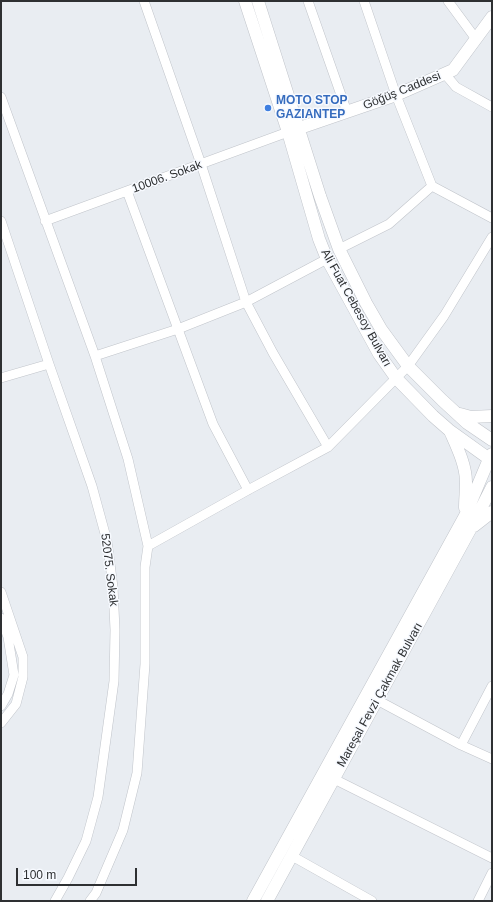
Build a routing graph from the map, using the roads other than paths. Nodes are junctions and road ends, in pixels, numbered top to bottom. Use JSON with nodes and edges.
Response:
{"nodes":[{"id":1,"x":144,"y":1,"type":"edge"},
{"id":2,"x":245,"y":1,"type":"edge"},
{"id":3,"x":258,"y":1,"type":"edge"},
{"id":4,"x":308,"y":1,"type":"edge"},
{"id":5,"x":364,"y":1,"type":"edge"},
{"id":6,"x":448,"y":1,"type":"edge"},
{"id":7,"x":492,"y":17,"type":"edge"},
{"id":8,"x":476,"y":39,"type":"junction"},
{"id":9,"x":445,"y":74,"type":"junction"},
{"id":10,"x":396,"y":95,"type":"junction"},
{"id":11,"x":1,"y":97,"type":"edge"},
{"id":12,"x":492,"y":108,"type":"edge"},
{"id":13,"x":347,"y":112,"type":"junction"},
{"id":14,"x":293,"y":130,"type":"junction"},
{"id":15,"x":201,"y":164,"type":"junction"},
{"id":16,"x":432,"y":186,"type":"junction"},
{"id":17,"x":127,"y":191,"type":"junction"},
{"id":18,"x":492,"y":218,"type":"edge"},
{"id":19,"x":1,"y":221,"type":"edge"},
{"id":20,"x":45,"y":221,"type":"junction"},
{"id":21,"x":492,"y":237,"type":"edge"},
{"id":22,"x":339,"y":249,"type":"junction"},
{"id":23,"x":327,"y":259,"type":"junction"},
{"id":24,"x":246,"y":302,"type":"junction"},
{"id":25,"x":178,"y":329,"type":"junction"},
{"id":26,"x":95,"y":356,"type":"junction"},
{"id":27,"x":49,"y":364,"type":"junction"},
{"id":28,"x":408,"y":366,"type":"junction"},
{"id":29,"x":1,"y":378,"type":"edge"},
{"id":30,"x":396,"y":378,"type":"junction"},
{"id":31,"x":457,"y":414,"type":"junction"},
{"id":32,"x":492,"y":416,"type":"edge"},
{"id":33,"x":449,"y":430,"type":"junction"},
{"id":34,"x":492,"y":440,"type":"edge"},
{"id":35,"x":328,"y":447,"type":"junction"},
{"id":36,"x":491,"y":458,"type":"edge"},
{"id":37,"x":492,"y":487,"type":"edge"},
{"id":38,"x":248,"y":490,"type":"junction"},
{"id":39,"x":492,"y":512,"type":"edge"},
{"id":40,"x":465,"y":516,"type":"junction"},
{"id":41,"x":471,"y":528,"type":"junction"},
{"id":42,"x":148,"y":546,"type":"junction"},
{"id":43,"x":1,"y":592,"type":"edge"},
{"id":44,"x":1,"y":618,"type":"edge"},
{"id":45,"x":492,"y":686,"type":"edge"},
{"id":46,"x":377,"y":700,"type":"junction"},
{"id":47,"x":1,"y":706,"type":"edge"},
{"id":48,"x":1,"y":723,"type":"edge"},
{"id":49,"x":461,"y":745,"type":"junction"},
{"id":50,"x":492,"y":759,"type":"edge"},
{"id":51,"x":334,"y":779,"type":"junction"},
{"id":52,"x":292,"y":856,"type":"junction"},
{"id":53,"x":492,"y":858,"type":"edge"},
{"id":54,"x":492,"y":873,"type":"edge"},
{"id":55,"x":55,"y":901,"type":"edge"},
{"id":56,"x":90,"y":901,"type":"edge"},
{"id":57,"x":253,"y":901,"type":"edge"},
{"id":58,"x":267,"y":901,"type":"edge"},
{"id":59,"x":372,"y":901,"type":"edge"},
{"id":60,"x":478,"y":901,"type":"edge"}],
"edges":[{"from":1,"to":15,"type":"street"},
{"from":2,"to":14,"type":"main road","name":"Ali Fuat Cebesoy Bulvarı"},
{"from":3,"to":14,"type":"main road"},
{"from":4,"to":13,"type":"street"},
{"from":5,"to":10,"type":"street"},
{"from":6,"to":8,"type":"street"},
{"from":7,"to":8,"type":"main road","name":"Göğüş Caddesi"},
{"from":8,"to":9,"type":"main road","name":"Göğüş Caddesi"},
{"from":9,"to":10,"type":"main road","name":"Göğüş Caddesi"},
{"from":9,"to":12,"type":"street"},
{"from":10,"to":13,"type":"main road","name":"Göğüş Caddesi"},
{"from":10,"to":16,"type":"street"},
{"from":11,"to":20,"type":"street"},
{"from":13,"to":14,"type":"main road","name":"Göğüş Caddesi"},
{"from":14,"to":15,"type":"street","name":"10006. Sokak"},
{"from":14,"to":22,"type":"main road"},
{"from":14,"to":23,"type":"main road","name":"Ali Fuat Cebesoy Bulvarı"},
{"from":15,"to":17,"type":"street","name":"10006. Sokak"},
{"from":15,"to":24,"type":"street"},
{"from":16,"to":18,"type":"street"},
{"from":16,"to":22,"type":"street"},
{"from":17,"to":20,"type":"street","name":"10006. Sokak"},
{"from":17,"to":25,"type":"street"},
{"from":19,"to":27,"type":"street","name":"52075. Sokak"},
{"from":20,"to":26,"type":"street"},
{"from":21,"to":28,"type":"street"},
{"from":22,"to":28,"type":"main road"},
{"from":23,"to":24,"type":"street"},
{"from":23,"to":30,"type":"main road","name":"Ali Fuat Cebesoy Bulvarı"},
{"from":24,"to":25,"type":"street"},
{"from":24,"to":35,"type":"street"},
{"from":25,"to":26,"type":"street"},
{"from":25,"to":38,"type":"street"},
{"from":26,"to":42,"type":"street"},
{"from":27,"to":29,"type":"street"},
{"from":27,"to":55,"type":"street","name":"52075. Sokak"},
{"from":28,"to":30,"type":"street"},
{"from":28,"to":31,"type":"main road"},
{"from":30,"to":33,"type":"main road","name":"Ali Fuat Cebesoy Bulvarı"},
{"from":30,"to":35,"type":"street"},
{"from":31,"to":32,"type":"main road"},
{"from":31,"to":34,"type":"main road"},
{"from":33,"to":36,"type":"main road","name":"Ali Fuat Cebesoy Bulvarı"},
{"from":33,"to":40,"type":"main road"},
{"from":35,"to":38,"type":"street"},
{"from":36,"to":40,"type":"main road"},
{"from":37,"to":41,"type":"main road","name":"Mareşal Fevzi Çakmak Bulvarı"},
{"from":38,"to":42,"type":"street"},
{"from":39,"to":41,"type":"main road"},
{"from":40,"to":57,"type":"main road"},
{"from":41,"to":46,"type":"main road","name":"Mareşal Fevzi Çakmak Bulvarı"},
{"from":42,"to":56,"type":"street"},
{"from":43,"to":48,"type":"street"},
{"from":44,"to":47,"type":"street"},
{"from":45,"to":49,"type":"street"},
{"from":46,"to":49,"type":"street"},
{"from":46,"to":51,"type":"main road","name":"Mareşal Fevzi Çakmak Bulvarı"},
{"from":49,"to":50,"type":"street"},
{"from":51,"to":52,"type":"main road","name":"Mareşal Fevzi Çakmak Bulvarı"},
{"from":51,"to":53,"type":"street"},
{"from":52,"to":58,"type":"main road","name":"Mareşal Fevzi Çakmak Bulvarı"},
{"from":52,"to":59,"type":"street"},
{"from":54,"to":60,"type":"street"}]}
